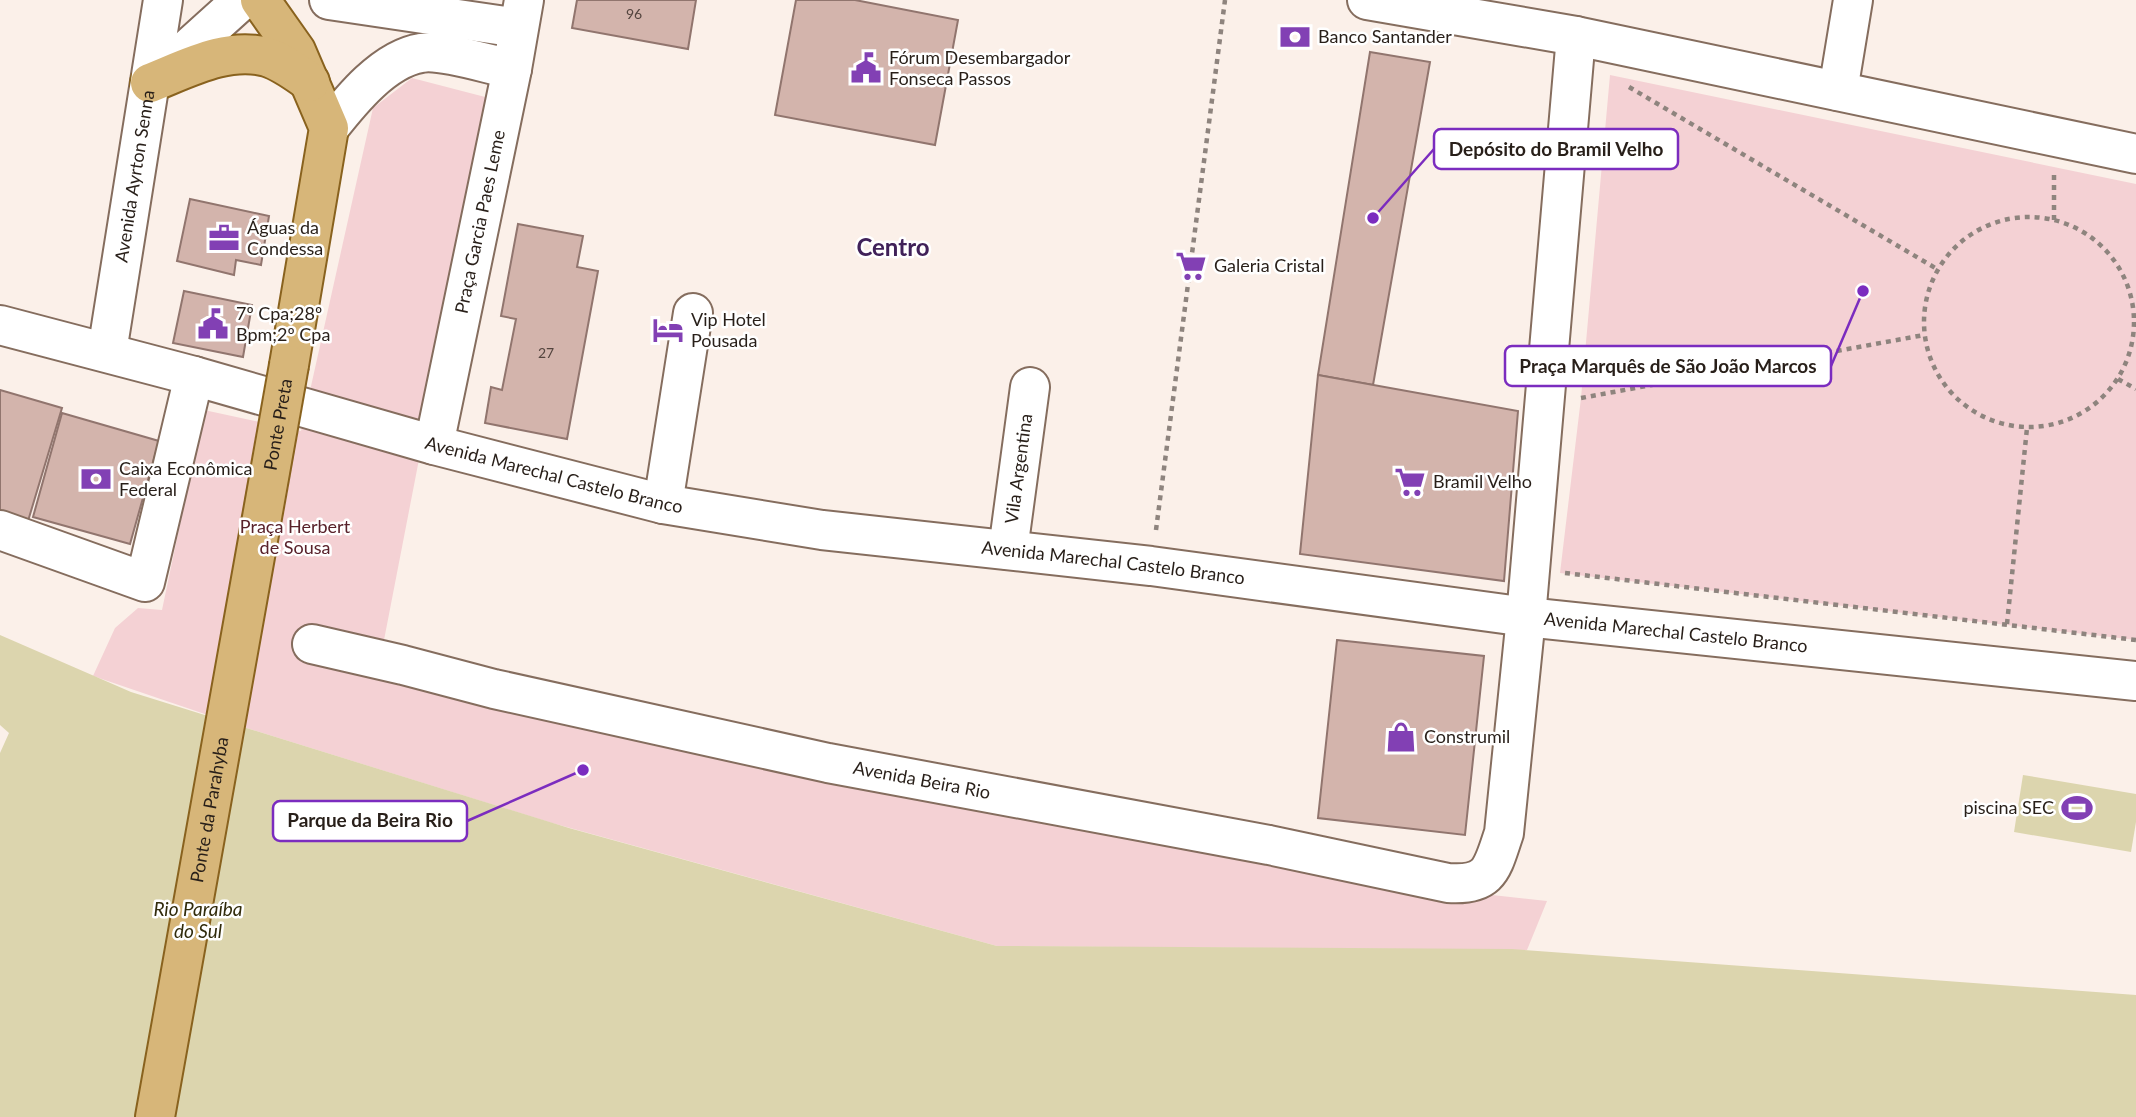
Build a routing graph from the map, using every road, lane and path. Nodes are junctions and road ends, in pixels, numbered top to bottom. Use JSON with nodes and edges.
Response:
{"nodes":[{"id":1,"x":163,"y":0,"type":"edge"},
{"id":2,"x":242,"y":0,"type":"edge"},
{"id":3,"x":260,"y":0,"type":"edge"},
{"id":4,"x":329,"y":0,"type":"edge"},
{"id":5,"x":1226,"y":0,"type":"edge"},
{"id":6,"x":1367,"y":0,"type":"edge"},
{"id":7,"x":1853,"y":0,"type":"edge"},
{"id":8,"x":1458,"y":8,"type":"edge"},
{"id":9,"x":521,"y":14,"type":"edge"},
{"id":10,"x":1576,"y":36,"type":"junction"},
{"id":11,"x":512,"y":69,"type":"junction"},
{"id":12,"x":310,"y":82,"type":"junction"},
{"id":13,"x":1621,"y":82,"type":"dead end"},
{"id":14,"x":150,"y":83,"type":"junction"},
{"id":15,"x":1838,"y":90,"type":"junction"},
{"id":16,"x":329,"y":128,"type":"junction"},
{"id":17,"x":2136,"y":154,"type":"edge"},
{"id":18,"x":2053,"y":167,"type":"dead end"},
{"id":19,"x":2054,"y":219,"type":"junction"},
{"id":20,"x":1937,"y":269,"type":"junction"},
{"id":21,"x":2134,"y":302,"type":"edge"},
{"id":22,"x":693,"y":313,"type":"dead end"},
{"id":23,"x":0,"y":325,"type":"edge"},
{"id":24,"x":1924,"y":335,"type":"junction"},
{"id":25,"x":107,"y":352,"type":"junction"},
{"id":26,"x":194,"y":376,"type":"junction"},
{"id":27,"x":2118,"y":379,"type":"junction"},
{"id":28,"x":1582,"y":384,"type":"dead end"},
{"id":29,"x":1030,"y":387,"type":"dead end"},
{"id":30,"x":2136,"y":389,"type":"edge"},
{"id":31,"x":1581,"y":398,"type":"junction"},
{"id":32,"x":1580,"y":411,"type":"dead end"},
{"id":33,"x":2027,"y":428,"type":"junction"},
{"id":34,"x":434,"y":446,"type":"junction"},
{"id":35,"x":663,"y":503,"type":"junction"},
{"id":36,"x":0,"y":530,"type":"edge"},
{"id":37,"x":1008,"y":550,"type":"junction"},
{"id":38,"x":1151,"y":566,"type":"junction"},
{"id":39,"x":1560,"y":573,"type":"dead end"},
{"id":40,"x":1526,"y":617,"type":"junction"},
{"id":41,"x":2007,"y":624,"type":"junction"},
{"id":42,"x":2136,"y":640,"type":"edge"},
{"id":43,"x":312,"y":644,"type":"dead end"},
{"id":44,"x":234,"y":669,"type":"joint"},
{"id":45,"x":2136,"y":681,"type":"edge"},
{"id":46,"x":155,"y":1117,"type":"edge"}],
"edges":[{"from":1,"to":14,"type":"street","name":"Avenida Ayrton Senna"},
{"from":2,"to":14,"type":"street"},
{"from":3,"to":12,"type":"main road"},
{"from":4,"to":9,"type":"street"},
{"from":5,"to":38,"type":"path"},
{"from":6,"to":8,"type":"street"},
{"from":7,"to":15,"type":"street"},
{"from":8,"to":10,"type":"street"},
{"from":9,"to":11,"type":"street","name":"Praça Garcia Paes Leme"},
{"from":10,"to":15,"type":"street"},
{"from":10,"to":40,"type":"street"},
{"from":11,"to":16,"type":"street"},
{"from":11,"to":34,"type":"street","name":"Praça Garcia Paes Leme"},
{"from":12,"to":14,"type":"main road"},
{"from":12,"to":16,"type":"main road"},
{"from":13,"to":20,"type":"path"},
{"from":14,"to":25,"type":"street","name":"Avenida Ayrton Senna"},
{"from":15,"to":17,"type":"street"},
{"from":16,"to":44,"type":"main road","name":"Ponte Preta","bridge":true},
{"from":18,"to":19,"type":"path"},
{"from":19,"to":20,"type":"path"},
{"from":19,"to":21,"type":"path"},
{"from":20,"to":24,"type":"path"},
{"from":21,"to":27,"type":"path"},
{"from":22,"to":35,"type":"street"},
{"from":23,"to":25,"type":"street","name":"Avenida Marechal Castelo Branco"},
{"from":24,"to":31,"type":"path"},
{"from":24,"to":33,"type":"path"},
{"from":25,"to":26,"type":"street","name":"Avenida Marechal Castelo Branco"},
{"from":26,"to":34,"type":"street","name":"Avenida Marechal Castelo Branco"},
{"from":26,"to":36,"type":"street"},
{"from":27,"to":30,"type":"path"},
{"from":27,"to":33,"type":"path"},
{"from":28,"to":31,"type":"path"},
{"from":29,"to":37,"type":"street","name":"Vila Argentina"},
{"from":31,"to":32,"type":"path"},
{"from":33,"to":41,"type":"path"},
{"from":34,"to":35,"type":"street","name":"Avenida Marechal Castelo Branco"},
{"from":35,"to":37,"type":"street","name":"Avenida Marechal Castelo Branco"},
{"from":37,"to":38,"type":"street","name":"Avenida Marechal Castelo Branco"},
{"from":38,"to":40,"type":"street","name":"Avenida Marechal Castelo Branco"},
{"from":39,"to":41,"type":"path"},
{"from":40,"to":43,"type":"street","name":"Avenida Beira Rio"},
{"from":40,"to":45,"type":"street","name":"Avenida Marechal Castelo Branco"},
{"from":41,"to":42,"type":"path"},
{"from":44,"to":46,"type":"main road","name":"Ponte da Parahyba"}]}
